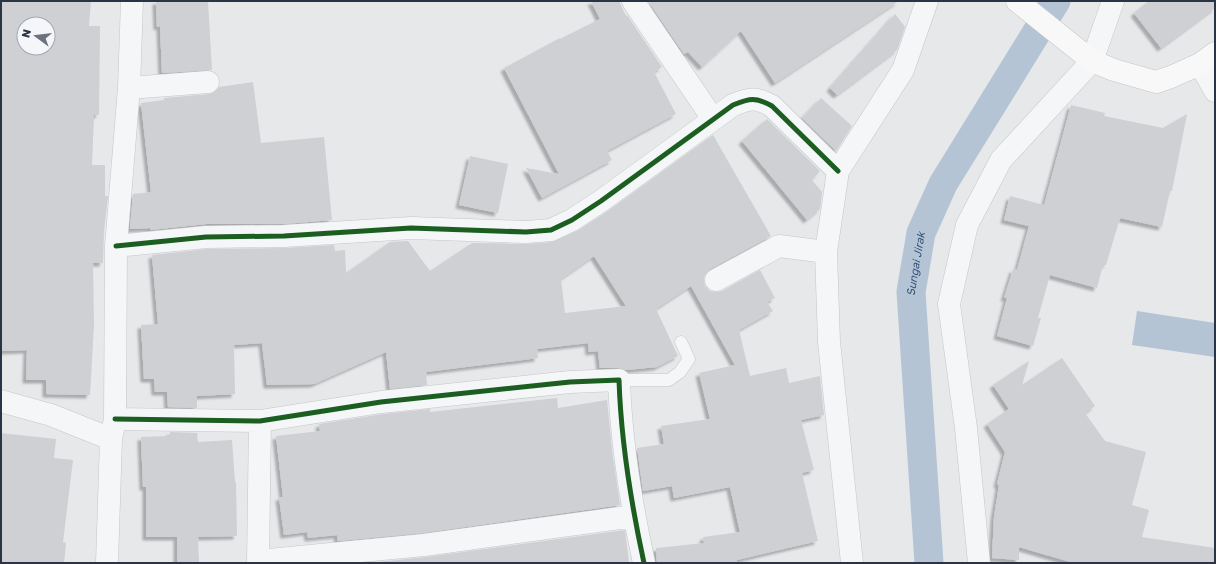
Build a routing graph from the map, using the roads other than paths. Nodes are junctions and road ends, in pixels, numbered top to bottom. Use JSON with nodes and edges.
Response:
{"nodes":[{"id":1,"x":132,"y":1,"type":"edge"},
{"id":2,"x":633,"y":1,"type":"edge"},
{"id":3,"x":927,"y":1,"type":"edge"},
{"id":4,"x":1017,"y":1,"type":"edge"},
{"id":5,"x":1113,"y":1,"type":"edge"},
{"id":6,"x":1086,"y":57,"type":"junction"},
{"id":7,"x":1208,"y":58,"type":"edge"},
{"id":8,"x":208,"y":82,"type":"dead end"},
{"id":9,"x":129,"y":88,"type":"junction"},
{"id":10,"x":1215,"y":90,"type":"edge"},
{"id":11,"x":712,"y":119,"type":"junction"},
{"id":12,"x":838,"y":171,"type":"junction"},
{"id":13,"x":116,"y":246,"type":"junction"},
{"id":14,"x":826,"y":252,"type":"junction"},
{"id":15,"x":716,"y":280,"type":"dead end"},
{"id":16,"x":681,"y":342,"type":"dead end"},
{"id":17,"x":619,"y":380,"type":"junction"},
{"id":18,"x":1,"y":401,"type":"edge"},
{"id":19,"x":260,"y":421,"type":"junction"},
{"id":20,"x":113,"y":429,"type":"junction"},
{"id":21,"x":634,"y":516,"type":"junction"},
{"id":22,"x":258,"y":562,"type":"edge"},
{"id":23,"x":107,"y":563,"type":"edge"},
{"id":24,"x":644,"y":563,"type":"edge"},
{"id":25,"x":852,"y":563,"type":"edge"},
{"id":26,"x":979,"y":563,"type":"edge"}],
"edges":[{"from":1,"to":9,"type":"street"},
{"from":2,"to":11,"type":"street"},
{"from":3,"to":12,"type":"street"},
{"from":4,"to":6,"type":"main road"},
{"from":5,"to":6,"type":"street"},
{"from":6,"to":7,"type":"main road"},
{"from":6,"to":26,"type":"street"},
{"from":7,"to":10,"type":"street"},
{"from":8,"to":9,"type":"street"},
{"from":9,"to":13,"type":"street"},
{"from":11,"to":12,"type":"street"},
{"from":11,"to":13,"type":"street"},
{"from":12,"to":14,"type":"street"},
{"from":13,"to":20,"type":"street"},
{"from":14,"to":15,"type":"street"},
{"from":14,"to":25,"type":"street"},
{"from":16,"to":17,"type":"lane"},
{"from":17,"to":19,"type":"street"},
{"from":17,"to":21,"type":"street"},
{"from":18,"to":20,"type":"street"},
{"from":19,"to":20,"type":"street"},
{"from":19,"to":22,"type":"street"},
{"from":20,"to":23,"type":"street"},
{"from":21,"to":22,"type":"street"},
{"from":21,"to":24,"type":"street"}]}
